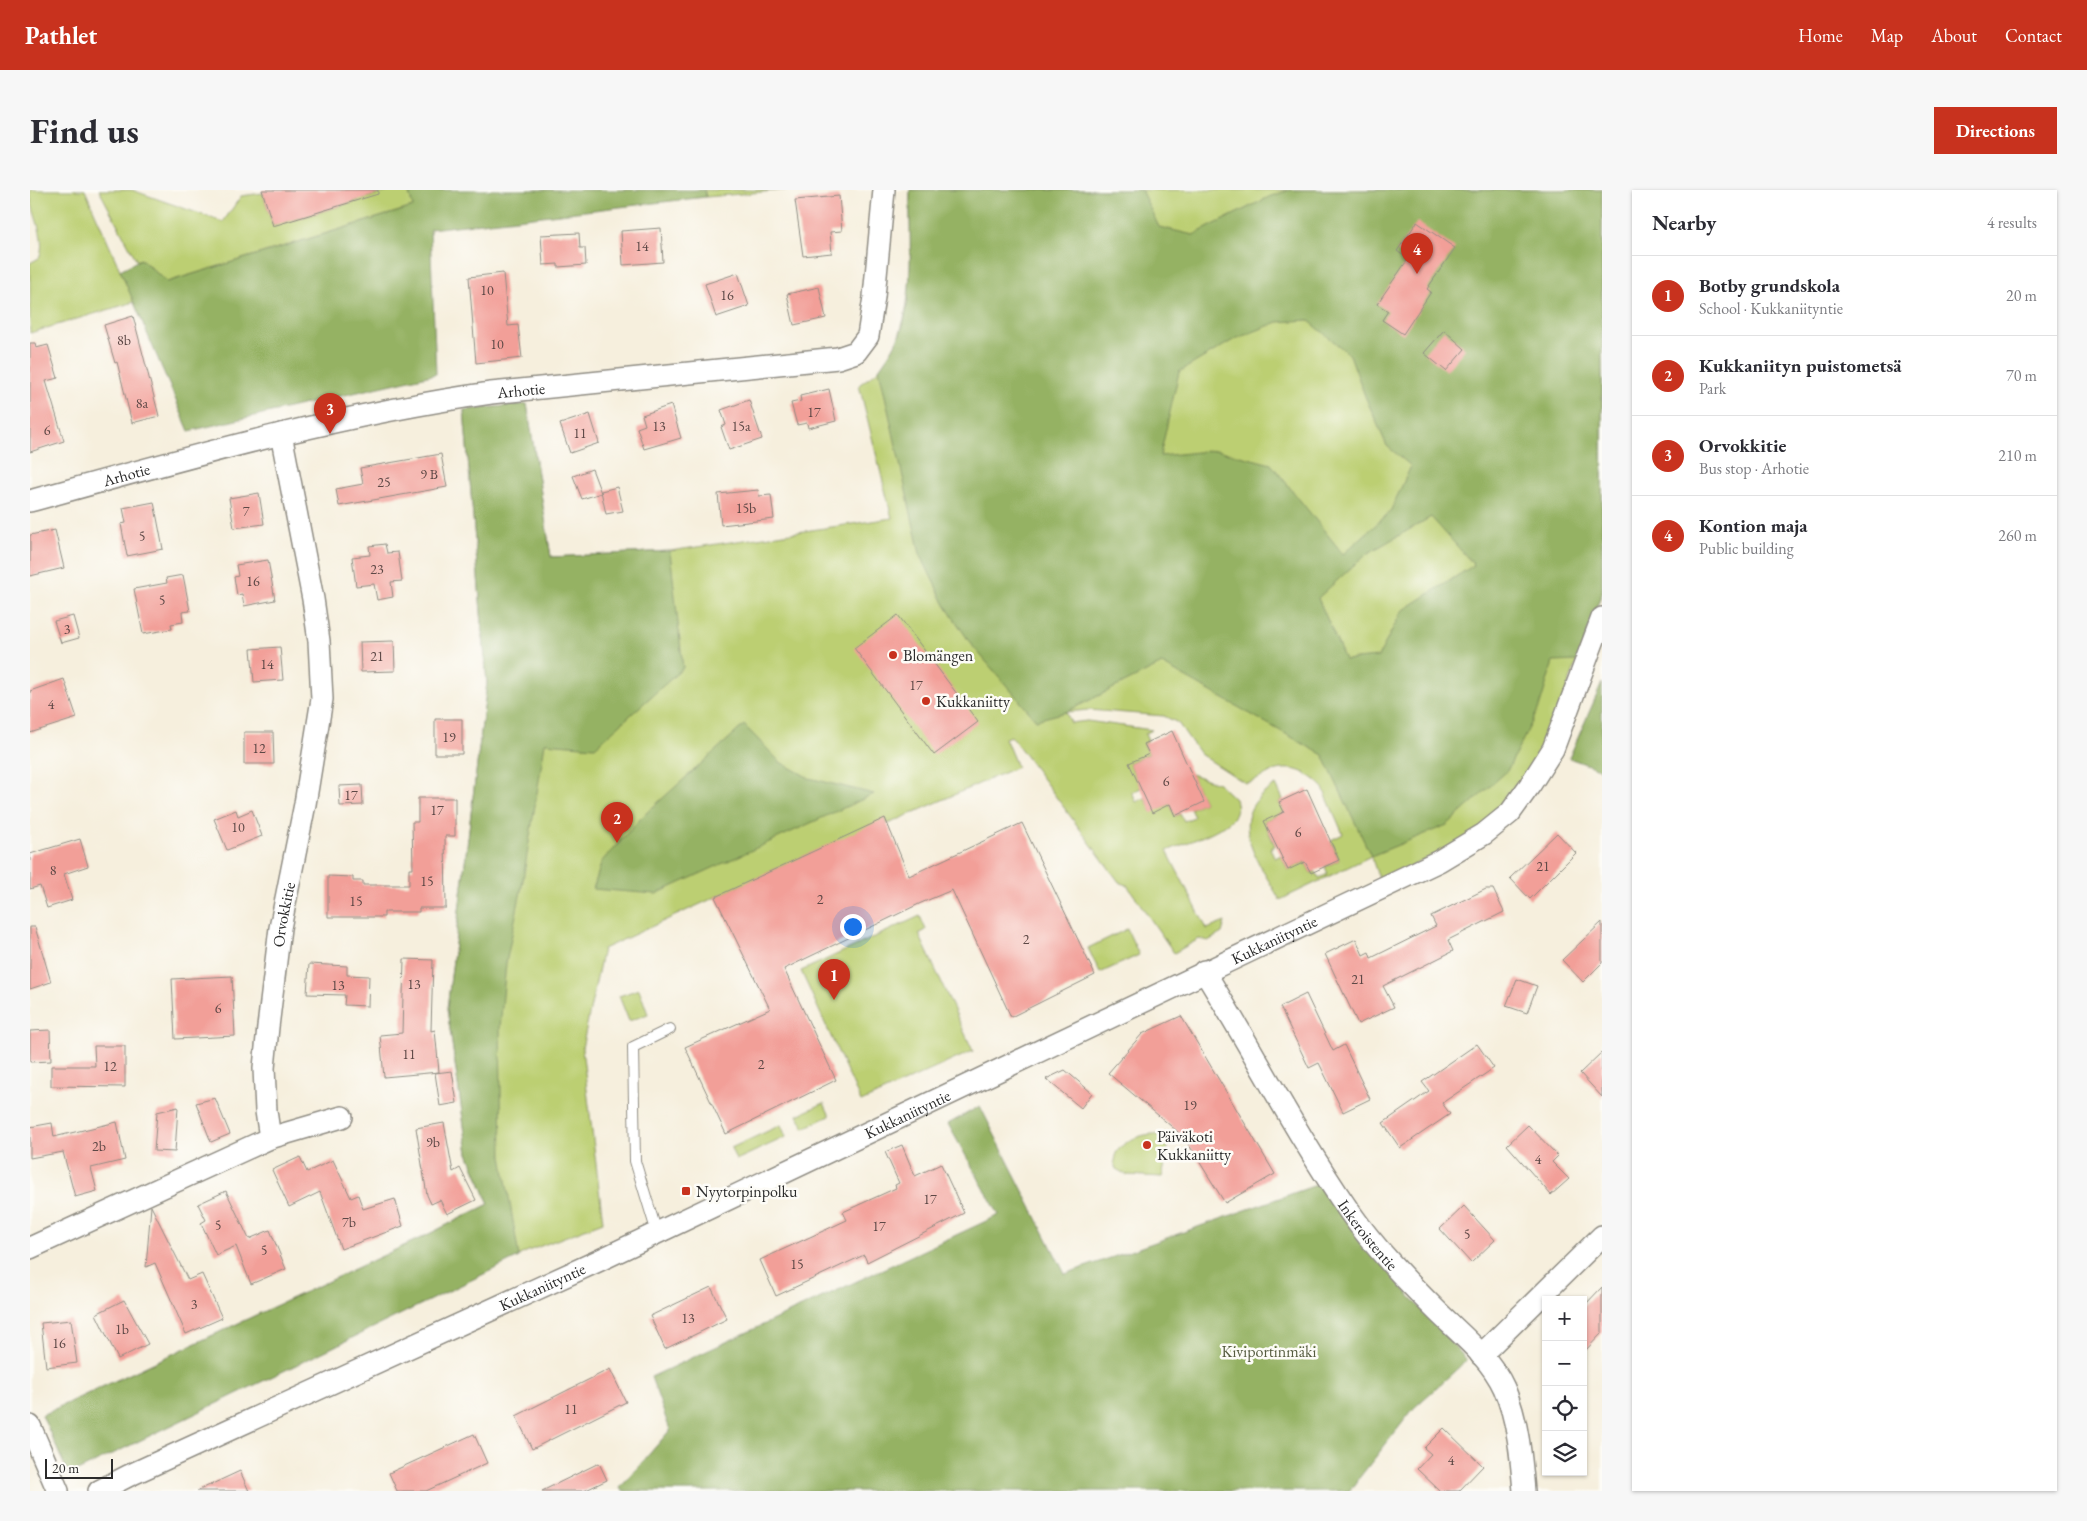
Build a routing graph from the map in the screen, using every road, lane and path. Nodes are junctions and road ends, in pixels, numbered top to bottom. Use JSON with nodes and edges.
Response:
{"nodes":[{"id":1,"x":884,"y":190,"type":"edge"},
{"id":2,"x":281,"y":434,"type":"junction"},
{"id":3,"x":30,"y":501,"type":"edge"},
{"id":4,"x":1602,"y":618,"type":"edge"},
{"id":5,"x":1204,"y":971,"type":"junction"},
{"id":6,"x":670,"y":1029,"type":"dead end"},
{"id":7,"x":342,"y":1118,"type":"dead end"},
{"id":8,"x":270,"y":1138,"type":"junction"},
{"id":9,"x":657,"y":1233,"type":"junction"},
{"id":10,"x":1602,"y":1236,"type":"edge"},
{"id":11,"x":30,"y":1248,"type":"edge"},
{"id":12,"x":1481,"y":1355,"type":"junction"},
{"id":13,"x":30,"y":1426,"type":"edge"},
{"id":14,"x":58,"y":1491,"type":"edge"},
{"id":15,"x":99,"y":1491,"type":"edge"},
{"id":16,"x":1524,"y":1491,"type":"edge"}],
"edges":[{"from":1,"to":2,"type":"street","name":"Arhotie"},
{"from":2,"to":3,"type":"street","name":"Arhotie"},
{"from":2,"to":8,"type":"street","name":"Orvokkitie"},
{"from":4,"to":5,"type":"street","name":"Kukkaniityntie"},
{"from":5,"to":9,"type":"street","name":"Kukkaniityntie"},
{"from":5,"to":12,"type":"street","name":"Inkeroistentie"},
{"from":6,"to":9,"type":"lane"},
{"from":7,"to":8,"type":"street"},
{"from":8,"to":11,"type":"street"},
{"from":9,"to":15,"type":"street","name":"Kukkaniityntie"},
{"from":10,"to":12,"type":"street"},
{"from":12,"to":16,"type":"street","name":"Inkeroistentie"},
{"from":13,"to":14,"type":"street"}]}
